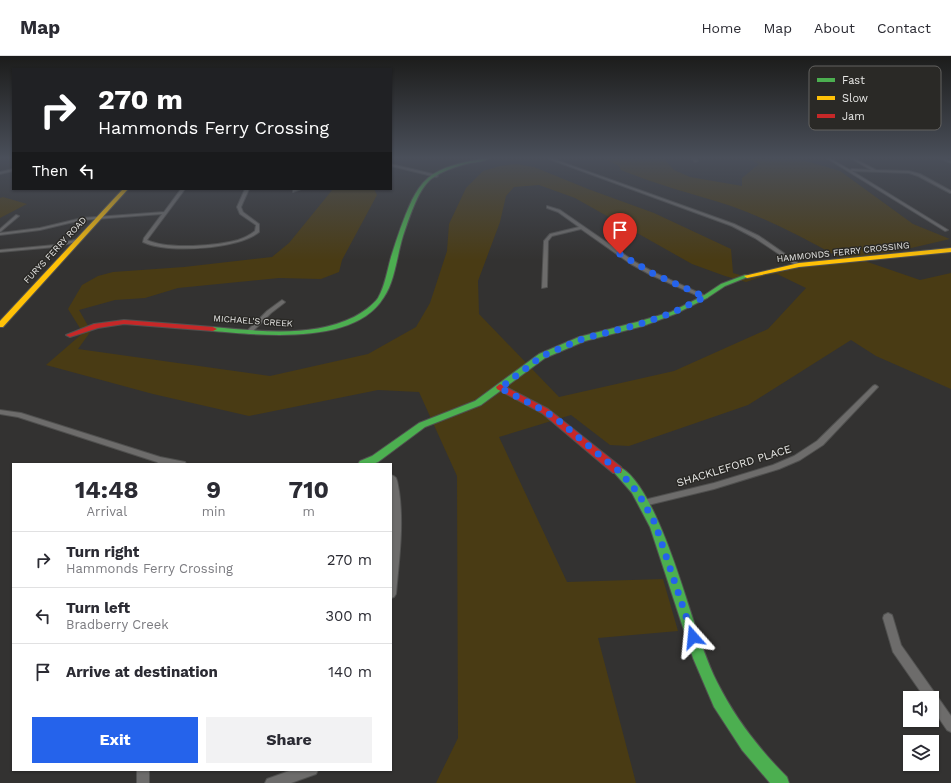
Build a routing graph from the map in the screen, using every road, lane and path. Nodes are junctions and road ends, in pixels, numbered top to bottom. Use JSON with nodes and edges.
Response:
{"nodes":[{"id":1,"x":122,"y":193,"type":"edge"},
{"id":2,"x":180,"y":193,"type":"edge"},
{"id":3,"x":245,"y":193,"type":"edge"},
{"id":4,"x":419,"y":193,"type":"edge"},
{"id":5,"x":643,"y":193,"type":"edge"},
{"id":6,"x":887,"y":193,"type":"edge"},
{"id":7,"x":548,"y":207,"type":"dead end"},
{"id":8,"x":162,"y":214,"type":"junction"},
{"id":9,"x":17,"y":216,"type":"dead end"},
{"id":10,"x":98,"y":218,"type":"junction"},
{"id":11,"x":583,"y":227,"type":"junction"},
{"id":12,"x":946,"y":230,"type":"dead end"},
{"id":13,"x":0,"y":233,"type":"edge"},
{"id":14,"x":78,"y":240,"type":"junction"},
{"id":15,"x":951,"y":250,"type":"edge"},
{"id":16,"x":0,"y":251,"type":"edge"},
{"id":17,"x":799,"y":266,"type":"junction"},
{"id":18,"x":544,"y":287,"type":"dead end"},
{"id":19,"x":705,"y":297,"type":"junction"},
{"id":20,"x":282,"y":302,"type":"dead end"},
{"id":21,"x":0,"y":325,"type":"edge"},
{"id":22,"x":250,"y":331,"type":"junction"},
{"id":23,"x":70,"y":335,"type":"dead end"},
{"id":24,"x":875,"y":387,"type":"dead end"},
{"id":25,"x":500,"y":388,"type":"junction"},
{"id":26,"x":0,"y":412,"type":"edge"},
{"id":27,"x":162,"y":462,"type":"edge"},
{"id":28,"x":377,"y":462,"type":"edge"},
{"id":29,"x":172,"y":463,"type":"edge"},
{"id":30,"x":392,"y":479,"type":"edge"},
{"id":31,"x":644,"y":503,"type":"junction"},
{"id":32,"x":392,"y":578,"type":"edge"},
{"id":33,"x":888,"y":618,"type":"dead end"},
{"id":34,"x":927,"y":691,"type":"edge"},
{"id":35,"x":939,"y":708,"type":"edge"},
{"id":36,"x":951,"y":726,"type":"edge"},
{"id":37,"x":143,"y":771,"type":"edge"},
{"id":38,"x":309,"y":771,"type":"edge"},
{"id":39,"x":143,"y":783,"type":"edge"},
{"id":40,"x":271,"y":783,"type":"edge"},
{"id":41,"x":781,"y":783,"type":"edge"}],
"edges":[{"from":1,"to":10,"type":"street","name":"FURYS FERRY ROAD"},
{"from":2,"to":8,"type":"street"},
{"from":3,"to":8,"type":"street"},
{"from":4,"to":22,"type":"street","name":"MICHAEL'S CREEK"},
{"from":5,"to":17,"type":"street"},
{"from":6,"to":12,"type":"street"},
{"from":7,"to":11,"type":"street"},
{"from":8,"to":10,"type":"street"},
{"from":9,"to":13,"type":"street"},
{"from":10,"to":13,"type":"street"},
{"from":10,"to":14,"type":"street","name":"FURYS FERRY ROAD"},
{"from":11,"to":18,"type":"street"},
{"from":11,"to":19,"type":"street"},
{"from":14,"to":16,"type":"street"},
{"from":14,"to":21,"type":"street","name":"FURYS FERRY ROAD"},
{"from":15,"to":17,"type":"street","name":"HAMMONDS FERRY CROSSING"},
{"from":17,"to":19,"type":"street","name":"HAMMONDS FERRY CROSSING"},
{"from":19,"to":25,"type":"street","name":"HAMMONDS FERRY CROSSING"},
{"from":20,"to":22,"type":"street"},
{"from":22,"to":23,"type":"street","name":"MICHAEL'S CREEK"},
{"from":24,"to":31,"type":"street","name":"SHACKLEFORD PLACE"},
{"from":25,"to":28,"type":"street","name":"HAMMONDS FERRY CROSSING"},
{"from":25,"to":31,"type":"street"},
{"from":26,"to":27,"type":"street"},
{"from":27,"to":29,"type":"street"},
{"from":30,"to":32,"type":"street"},
{"from":31,"to":41,"type":"street"},
{"from":33,"to":34,"type":"street"},
{"from":35,"to":36,"type":"street"},
{"from":37,"to":39,"type":"street"},
{"from":38,"to":40,"type":"street"}]}
